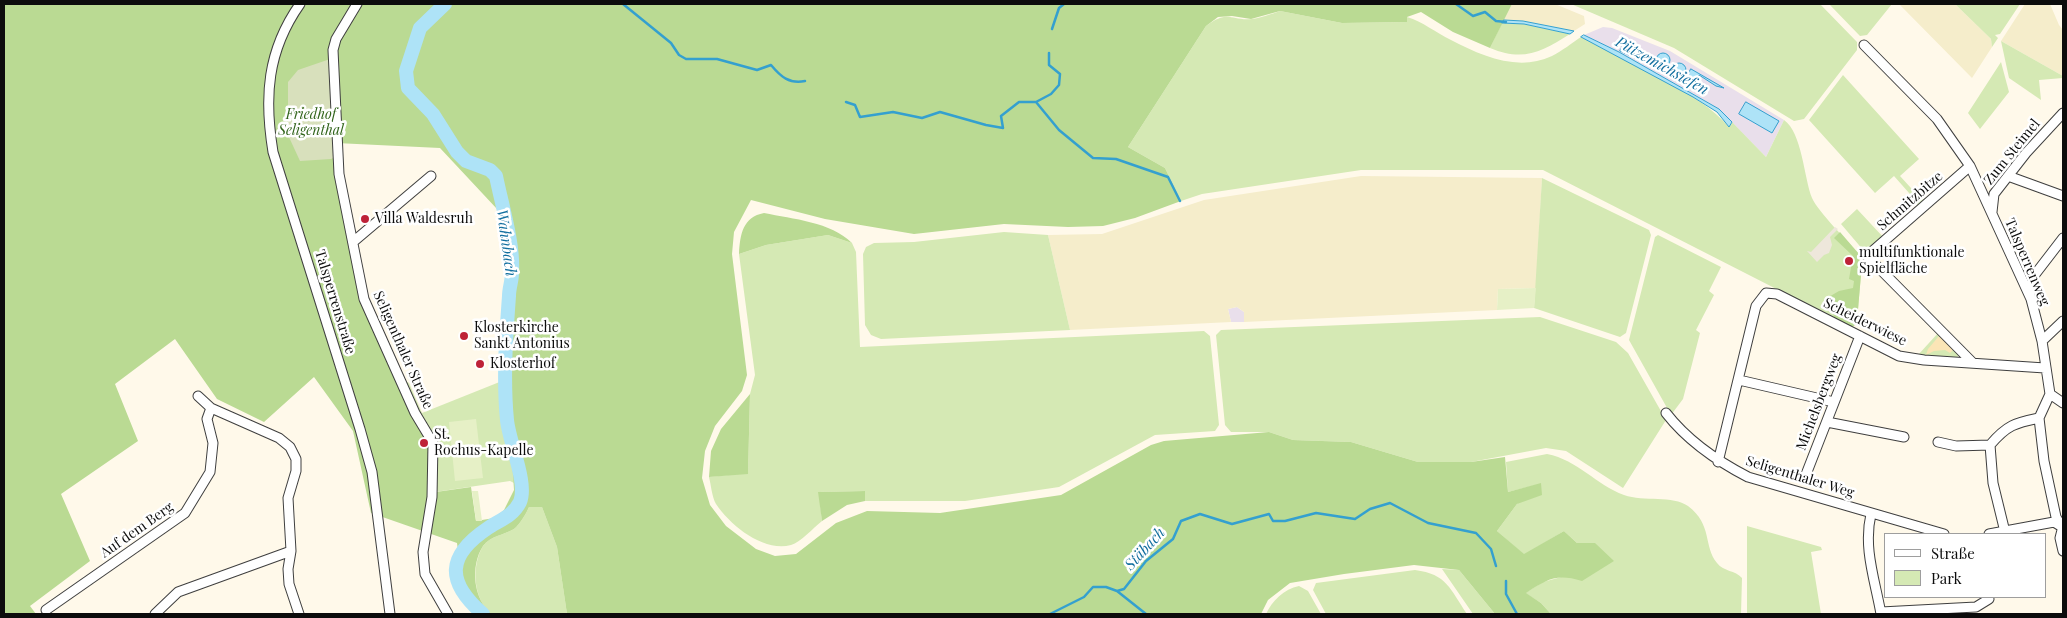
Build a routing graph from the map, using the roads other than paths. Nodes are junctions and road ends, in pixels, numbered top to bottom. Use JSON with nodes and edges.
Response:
{"nodes":[{"id":1,"x":300,"y":4,"type":"edge"},
{"id":2,"x":357,"y":4,"type":"edge"},
{"id":3,"x":1864,"y":45,"type":"dead end"},
{"id":4,"x":2063,"y":113,"type":"edge"},
{"id":5,"x":1970,"y":166,"type":"junction"},
{"id":6,"x":432,"y":176,"type":"dead end"},
{"id":7,"x":2008,"y":176,"type":"junction"},
{"id":8,"x":2063,"y":196,"type":"edge"},
{"id":9,"x":1992,"y":213,"type":"junction"},
{"id":10,"x":2063,"y":238,"type":"edge"},
{"id":11,"x":353,"y":242,"type":"junction"},
{"id":12,"x":2031,"y":299,"type":"junction"},
{"id":13,"x":2063,"y":321,"type":"edge"},
{"id":14,"x":1860,"y":336,"type":"junction"},
{"id":15,"x":2042,"y":341,"type":"junction"},
{"id":16,"x":1973,"y":363,"type":"junction"},
{"id":17,"x":2045,"y":368,"type":"junction"},
{"id":18,"x":1738,"y":380,"type":"junction"},
{"id":19,"x":2050,"y":394,"type":"junction"},
{"id":20,"x":198,"y":396,"type":"dead end"},
{"id":21,"x":1834,"y":402,"type":"junction"},
{"id":22,"x":2063,"y":403,"type":"edge"},
{"id":23,"x":211,"y":408,"type":"junction"},
{"id":24,"x":1666,"y":413,"type":"dead end"},
{"id":25,"x":2039,"y":418,"type":"junction"},
{"id":26,"x":1826,"y":422,"type":"junction"},
{"id":27,"x":1904,"y":437,"type":"dead end"},
{"id":28,"x":1938,"y":442,"type":"dead end"},
{"id":29,"x":1990,"y":445,"type":"junction"},
{"id":30,"x":1718,"y":462,"type":"junction"},
{"id":31,"x":1805,"y":478,"type":"dead end"},
{"id":32,"x":1871,"y":514,"type":"junction"},
{"id":33,"x":2063,"y":527,"type":"edge"},
{"id":34,"x":2005,"y":532,"type":"junction"},
{"id":35,"x":1940,"y":533,"type":"edge"},
{"id":36,"x":1997,"y":533,"type":"edge"},
{"id":37,"x":291,"y":551,"type":"junction"},
{"id":38,"x":2063,"y":551,"type":"edge"},
{"id":39,"x":1989,"y":599,"type":"dead end"},
{"id":40,"x":46,"y":610,"type":"dead end"},
{"id":41,"x":1881,"y":613,"type":"edge"},
{"id":42,"x":155,"y":614,"type":"edge"},
{"id":43,"x":299,"y":614,"type":"edge"},
{"id":44,"x":390,"y":614,"type":"edge"},
{"id":45,"x":448,"y":614,"type":"edge"}],
"edges":[{"from":1,"to":44,"type":"street","name":"Talsperrenstraße"},
{"from":2,"to":11,"type":"street","name":"Seligenthaler Straße"},
{"from":3,"to":5,"type":"street","name":"Talsperrenweg"},
{"from":4,"to":7,"type":"street","name":"Zum Steimel"},
{"from":5,"to":9,"type":"street","name":"Talsperrenweg"},
{"from":5,"to":16,"type":"street","name":"Schmitzbitze"},
{"from":6,"to":11,"type":"street"},
{"from":7,"to":8,"type":"street"},
{"from":7,"to":9,"type":"street","name":"Zum Steimel"},
{"from":9,"to":12,"type":"street","name":"Talsperrenweg"},
{"from":10,"to":12,"type":"street"},
{"from":11,"to":45,"type":"street","name":"Seligenthaler Straße"},
{"from":12,"to":15,"type":"street","name":"Talsperrenweg"},
{"from":13,"to":15,"type":"street"},
{"from":14,"to":16,"type":"street","name":"Scheiderwiese"},
{"from":14,"to":18,"type":"street","name":"Scheiderwiese"},
{"from":14,"to":21,"type":"street","name":"Michelsbergweg"},
{"from":15,"to":17,"type":"street","name":"Talsperrenweg"},
{"from":16,"to":17,"type":"street","name":"Scheiderwiese"},
{"from":17,"to":19,"type":"street","name":"Talsperrenweg"},
{"from":18,"to":21,"type":"street"},
{"from":18,"to":30,"type":"street"},
{"from":19,"to":22,"type":"street"},
{"from":19,"to":25,"type":"street"},
{"from":20,"to":23,"type":"street"},
{"from":21,"to":26,"type":"street","name":"Michelsbergweg"},
{"from":23,"to":37,"type":"street"},
{"from":23,"to":40,"type":"street","name":"Auf dem Berg"},
{"from":24,"to":30,"type":"street","name":"Seligenthaler Weg"},
{"from":25,"to":29,"type":"street"},
{"from":25,"to":33,"type":"street"},
{"from":26,"to":27,"type":"street"},
{"from":26,"to":31,"type":"street","name":"Michelsbergweg"},
{"from":28,"to":29,"type":"street"},
{"from":29,"to":34,"type":"street"},
{"from":30,"to":32,"type":"street","name":"Seligenthaler Weg"},
{"from":32,"to":35,"type":"street","name":"Seligenthaler Weg"},
{"from":32,"to":41,"type":"street"},
{"from":33,"to":34,"type":"street"},
{"from":33,"to":38,"type":"street"},
{"from":34,"to":36,"type":"street"},
{"from":37,"to":42,"type":"street"},
{"from":37,"to":43,"type":"street"},
{"from":39,"to":41,"type":"street"}]}
